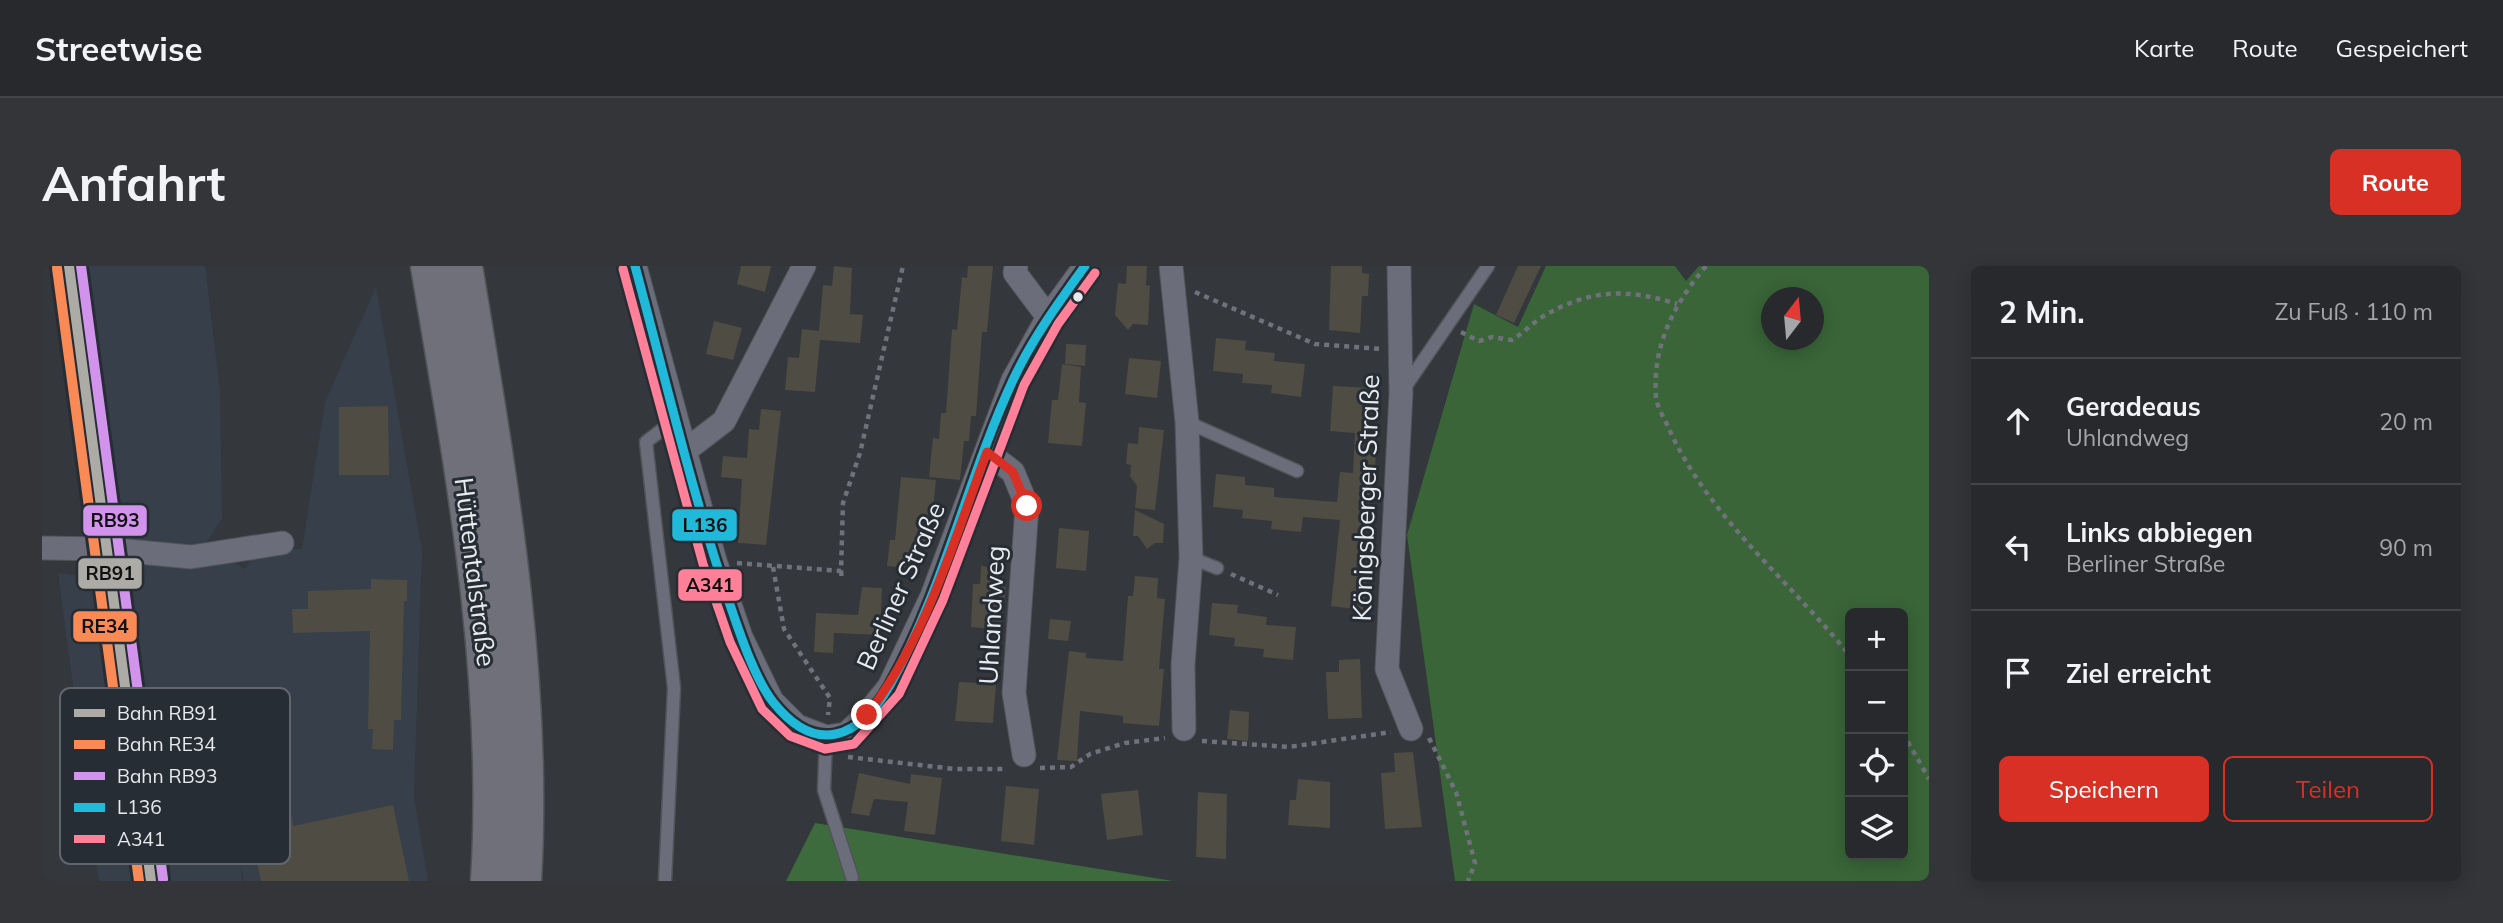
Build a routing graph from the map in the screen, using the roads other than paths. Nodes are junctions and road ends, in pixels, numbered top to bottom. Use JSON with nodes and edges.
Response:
{"nodes":[{"id":1,"x":430,"y":266,"type":"edge"},
{"id":2,"x":463,"y":266,"type":"edge"},
{"id":3,"x":635,"y":266,"type":"edge"},
{"id":4,"x":804,"y":266,"type":"edge"},
{"id":5,"x":1016,"y":266,"type":"edge"},
{"id":6,"x":1085,"y":266,"type":"edge"},
{"id":7,"x":1399,"y":266,"type":"edge"},
{"id":8,"x":1488,"y":266,"type":"edge"},
{"id":9,"x":1173,"y":275,"type":"edge"},
{"id":10,"x":1048,"y":317,"type":"junction"},
{"id":11,"x":1401,"y":393,"type":"junction"},
{"id":12,"x":677,"y":418,"type":"junction"},
{"id":13,"x":1187,"y":422,"type":"junction"},
{"id":14,"x":685,"y":450,"type":"junction"},
{"id":15,"x":987,"y":452,"type":"junction"},
{"id":16,"x":1297,"y":471,"type":"dead end"},
{"id":17,"x":282,"y":543,"type":"dead end"},
{"id":18,"x":42,"y":548,"type":"edge"},
{"id":19,"x":1191,"y":558,"type":"junction"},
{"id":20,"x":1217,"y":568,"type":"road end"},
{"id":21,"x":1184,"y":729,"type":"dead end"},
{"id":22,"x":1420,"y":733,"type":"road end"},
{"id":23,"x":825,"y":746,"type":"junction"},
{"id":24,"x":1023,"y":764,"type":"road end"},
{"id":25,"x":852,"y":877,"type":"dead end"},
{"id":26,"x":490,"y":881,"type":"edge"},
{"id":27,"x":522,"y":881,"type":"edge"},
{"id":28,"x":665,"y":881,"type":"edge"}],
"edges":[{"from":1,"to":26,"type":"highway","name":"Hüttentalstraße"},
{"from":2,"to":27,"type":"highway","name":"Hüttentalstraße"},
{"from":3,"to":12,"type":"street"},
{"from":4,"to":14,"type":"street"},
{"from":5,"to":10,"type":"street"},
{"from":6,"to":10,"type":"street","name":"Berliner Straße"},
{"from":7,"to":11,"type":"street","name":"Königsberger Straße"},
{"from":8,"to":11,"type":"lane"},
{"from":9,"to":13,"type":"street"},
{"from":10,"to":15,"type":"street","name":"Berliner Straße"},
{"from":11,"to":22,"type":"street","name":"Königsberger Straße"},
{"from":12,"to":14,"type":"street"},
{"from":12,"to":28,"type":"lane"},
{"from":13,"to":16,"type":"lane"},
{"from":13,"to":19,"type":"street"},
{"from":14,"to":23,"type":"street"},
{"from":15,"to":23,"type":"street","name":"Berliner Straße"},
{"from":15,"to":24,"type":"street","name":"Uhlandweg"},
{"from":17,"to":18,"type":"street"},
{"from":19,"to":20,"type":"lane"},
{"from":19,"to":21,"type":"street"},
{"from":23,"to":25,"type":"lane"}]}
